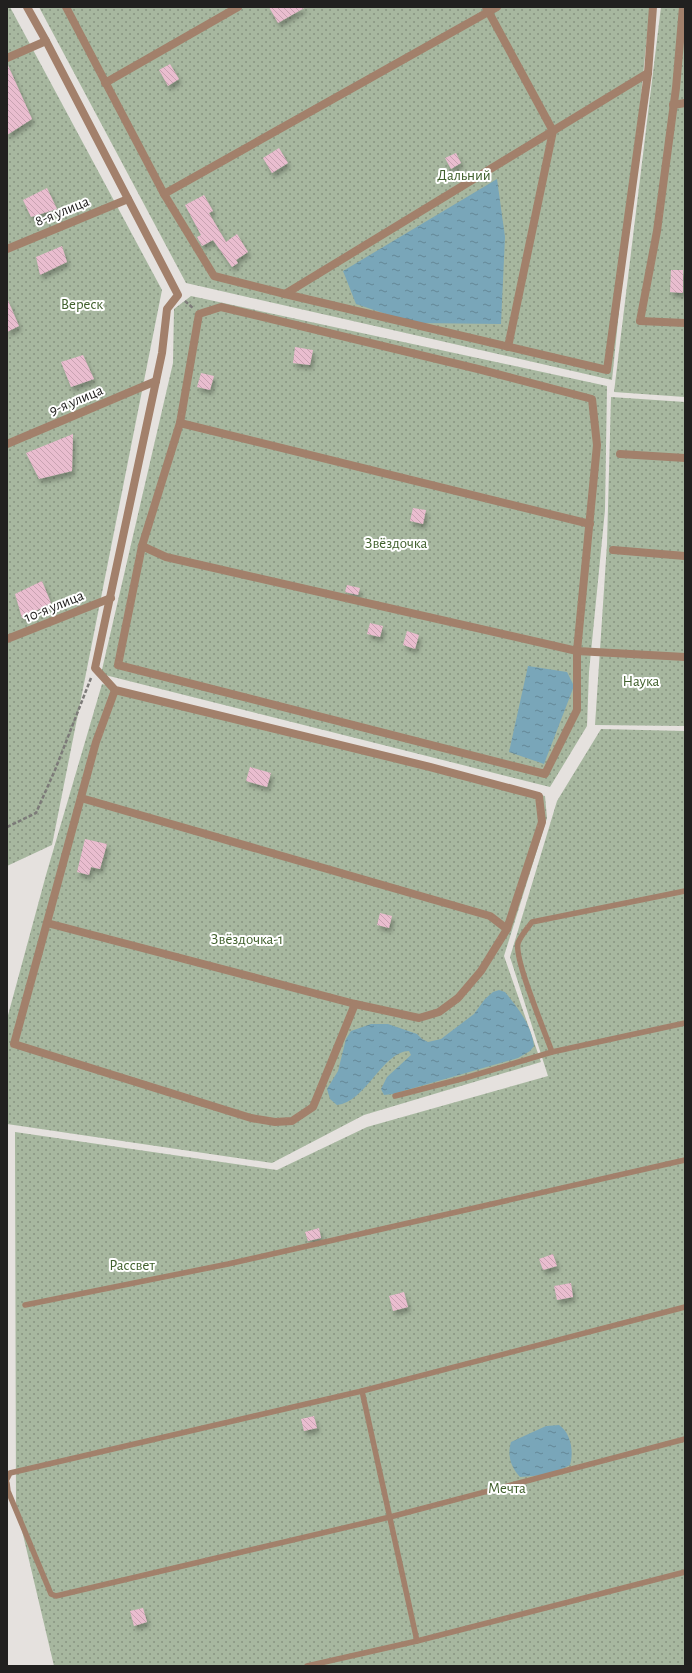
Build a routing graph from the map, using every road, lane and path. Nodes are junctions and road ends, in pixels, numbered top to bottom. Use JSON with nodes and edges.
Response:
{"nodes":[{"id":1,"x":27,"y":7,"type":"edge"},
{"id":2,"x":66,"y":7,"type":"edge"},
{"id":3,"x":238,"y":7,"type":"edge"},
{"id":4,"x":497,"y":7,"type":"edge"},
{"id":5,"x":653,"y":7,"type":"edge"},
{"id":6,"x":683,"y":7,"type":"edge"},
{"id":7,"x":488,"y":10,"type":"edge"},
{"id":8,"x":46,"y":41,"type":"junction"},
{"id":9,"x":7,"y":58,"type":"edge"},
{"id":10,"x":648,"y":73,"type":"junction"},
{"id":11,"x":105,"y":83,"type":"junction"},
{"id":12,"x":685,"y":103,"type":"edge"},
{"id":13,"x":673,"y":105,"type":"junction"},
{"id":14,"x":553,"y":131,"type":"junction"},
{"id":15,"x":164,"y":194,"type":"junction"},
{"id":16,"x":128,"y":199,"type":"junction"},
{"id":17,"x":7,"y":249,"type":"edge"},
{"id":18,"x":285,"y":294,"type":"junction"},
{"id":19,"x":178,"y":295,"type":"junction"},
{"id":20,"x":200,"y":314,"type":"junction"},
{"id":21,"x":685,"y":323,"type":"edge"},
{"id":22,"x":508,"y":347,"type":"junction"},
{"id":23,"x":156,"y":381,"type":"junction"},
{"id":24,"x":180,"y":423,"type":"junction"},
{"id":25,"x":7,"y":444,"type":"edge"},
{"id":26,"x":620,"y":454,"type":"dead end"},
{"id":27,"x":685,"y":458,"type":"edge"},
{"id":28,"x":590,"y":524,"type":"junction"},
{"id":29,"x":142,"y":546,"type":"junction"},
{"id":30,"x":613,"y":550,"type":"dead end"},
{"id":31,"x":685,"y":556,"type":"edge"},
{"id":32,"x":111,"y":598,"type":"junction"},
{"id":33,"x":7,"y":639,"type":"edge"},
{"id":34,"x":577,"y":651,"type":"junction"},
{"id":35,"x":685,"y":657,"type":"edge"},
{"id":36,"x":95,"y":668,"type":"junction"},
{"id":37,"x":115,"y":690,"type":"junction"},
{"id":38,"x":81,"y":798,"type":"junction"},
{"id":39,"x":7,"y":827,"type":"edge"},
{"id":40,"x":685,"y":891,"type":"edge"},
{"id":41,"x":46,"y":923,"type":"junction"},
{"id":42,"x":507,"y":929,"type":"junction"},
{"id":43,"x":355,"y":1004,"type":"junction"},
{"id":44,"x":685,"y":1023,"type":"edge"},
{"id":45,"x":552,"y":1052,"type":"junction"},
{"id":46,"x":396,"y":1096,"type":"dead end"},
{"id":47,"x":685,"y":1160,"type":"edge"},
{"id":48,"x":25,"y":1305,"type":"dead end"},
{"id":49,"x":685,"y":1307,"type":"edge"},
{"id":50,"x":362,"y":1391,"type":"junction"},
{"id":51,"x":685,"y":1440,"type":"edge"},
{"id":52,"x":7,"y":1479,"type":"edge"},
{"id":53,"x":7,"y":1483,"type":"edge"},
{"id":54,"x":390,"y":1517,"type":"junction"},
{"id":55,"x":685,"y":1572,"type":"edge"},
{"id":56,"x":417,"y":1641,"type":"junction"},
{"id":57,"x":307,"y":1666,"type":"edge"}],
"edges":[{"from":1,"to":8,"type":"street"},
{"from":2,"to":11,"type":"street"},
{"from":3,"to":11,"type":"street"},
{"from":4,"to":7,"type":"street"},
{"from":5,"to":10,"type":"street"},
{"from":6,"to":13,"type":"street"},
{"from":7,"to":14,"type":"street"},
{"from":7,"to":15,"type":"street"},
{"from":8,"to":9,"type":"street"},
{"from":8,"to":16,"type":"street"},
{"from":10,"to":14,"type":"street"},
{"from":10,"to":22,"type":"street"},
{"from":11,"to":15,"type":"street"},
{"from":12,"to":13,"type":"street"},
{"from":13,"to":21,"type":"street"},
{"from":14,"to":18,"type":"street"},
{"from":14,"to":22,"type":"street"},
{"from":15,"to":18,"type":"street"},
{"from":16,"to":17,"type":"street","name":"8-я улица"},
{"from":16,"to":19,"type":"street"},
{"from":18,"to":22,"type":"street"},
{"from":19,"to":20,"type":"path"},
{"from":19,"to":23,"type":"street"},
{"from":20,"to":24,"type":"street"},
{"from":20,"to":28,"type":"street"},
{"from":23,"to":25,"type":"street","name":"9-я улица"},
{"from":23,"to":32,"type":"street"},
{"from":24,"to":28,"type":"street"},
{"from":24,"to":29,"type":"street"},
{"from":26,"to":27,"type":"street"},
{"from":28,"to":34,"type":"street"},
{"from":29,"to":34,"type":"street"},
{"from":29,"to":34,"type":"street"},
{"from":30,"to":31,"type":"street"},
{"from":32,"to":33,"type":"street","name":"10-я улица"},
{"from":32,"to":36,"type":"street"},
{"from":34,"to":35,"type":"street"},
{"from":36,"to":37,"type":"street"},
{"from":36,"to":39,"type":"path"},
{"from":37,"to":38,"type":"street"},
{"from":37,"to":42,"type":"street"},
{"from":38,"to":41,"type":"street"},
{"from":38,"to":42,"type":"street"},
{"from":40,"to":45,"type":"lane"},
{"from":41,"to":43,"type":"street"},
{"from":41,"to":43,"type":"street"},
{"from":42,"to":43,"type":"street"},
{"from":44,"to":45,"type":"lane"},
{"from":45,"to":46,"type":"lane"},
{"from":47,"to":48,"type":"lane"},
{"from":49,"to":50,"type":"lane"},
{"from":50,"to":52,"type":"lane"},
{"from":50,"to":54,"type":"lane"},
{"from":51,"to":54,"type":"lane"},
{"from":53,"to":54,"type":"lane"},
{"from":54,"to":56,"type":"lane"},
{"from":55,"to":56,"type":"lane"},
{"from":56,"to":57,"type":"lane"}]}
